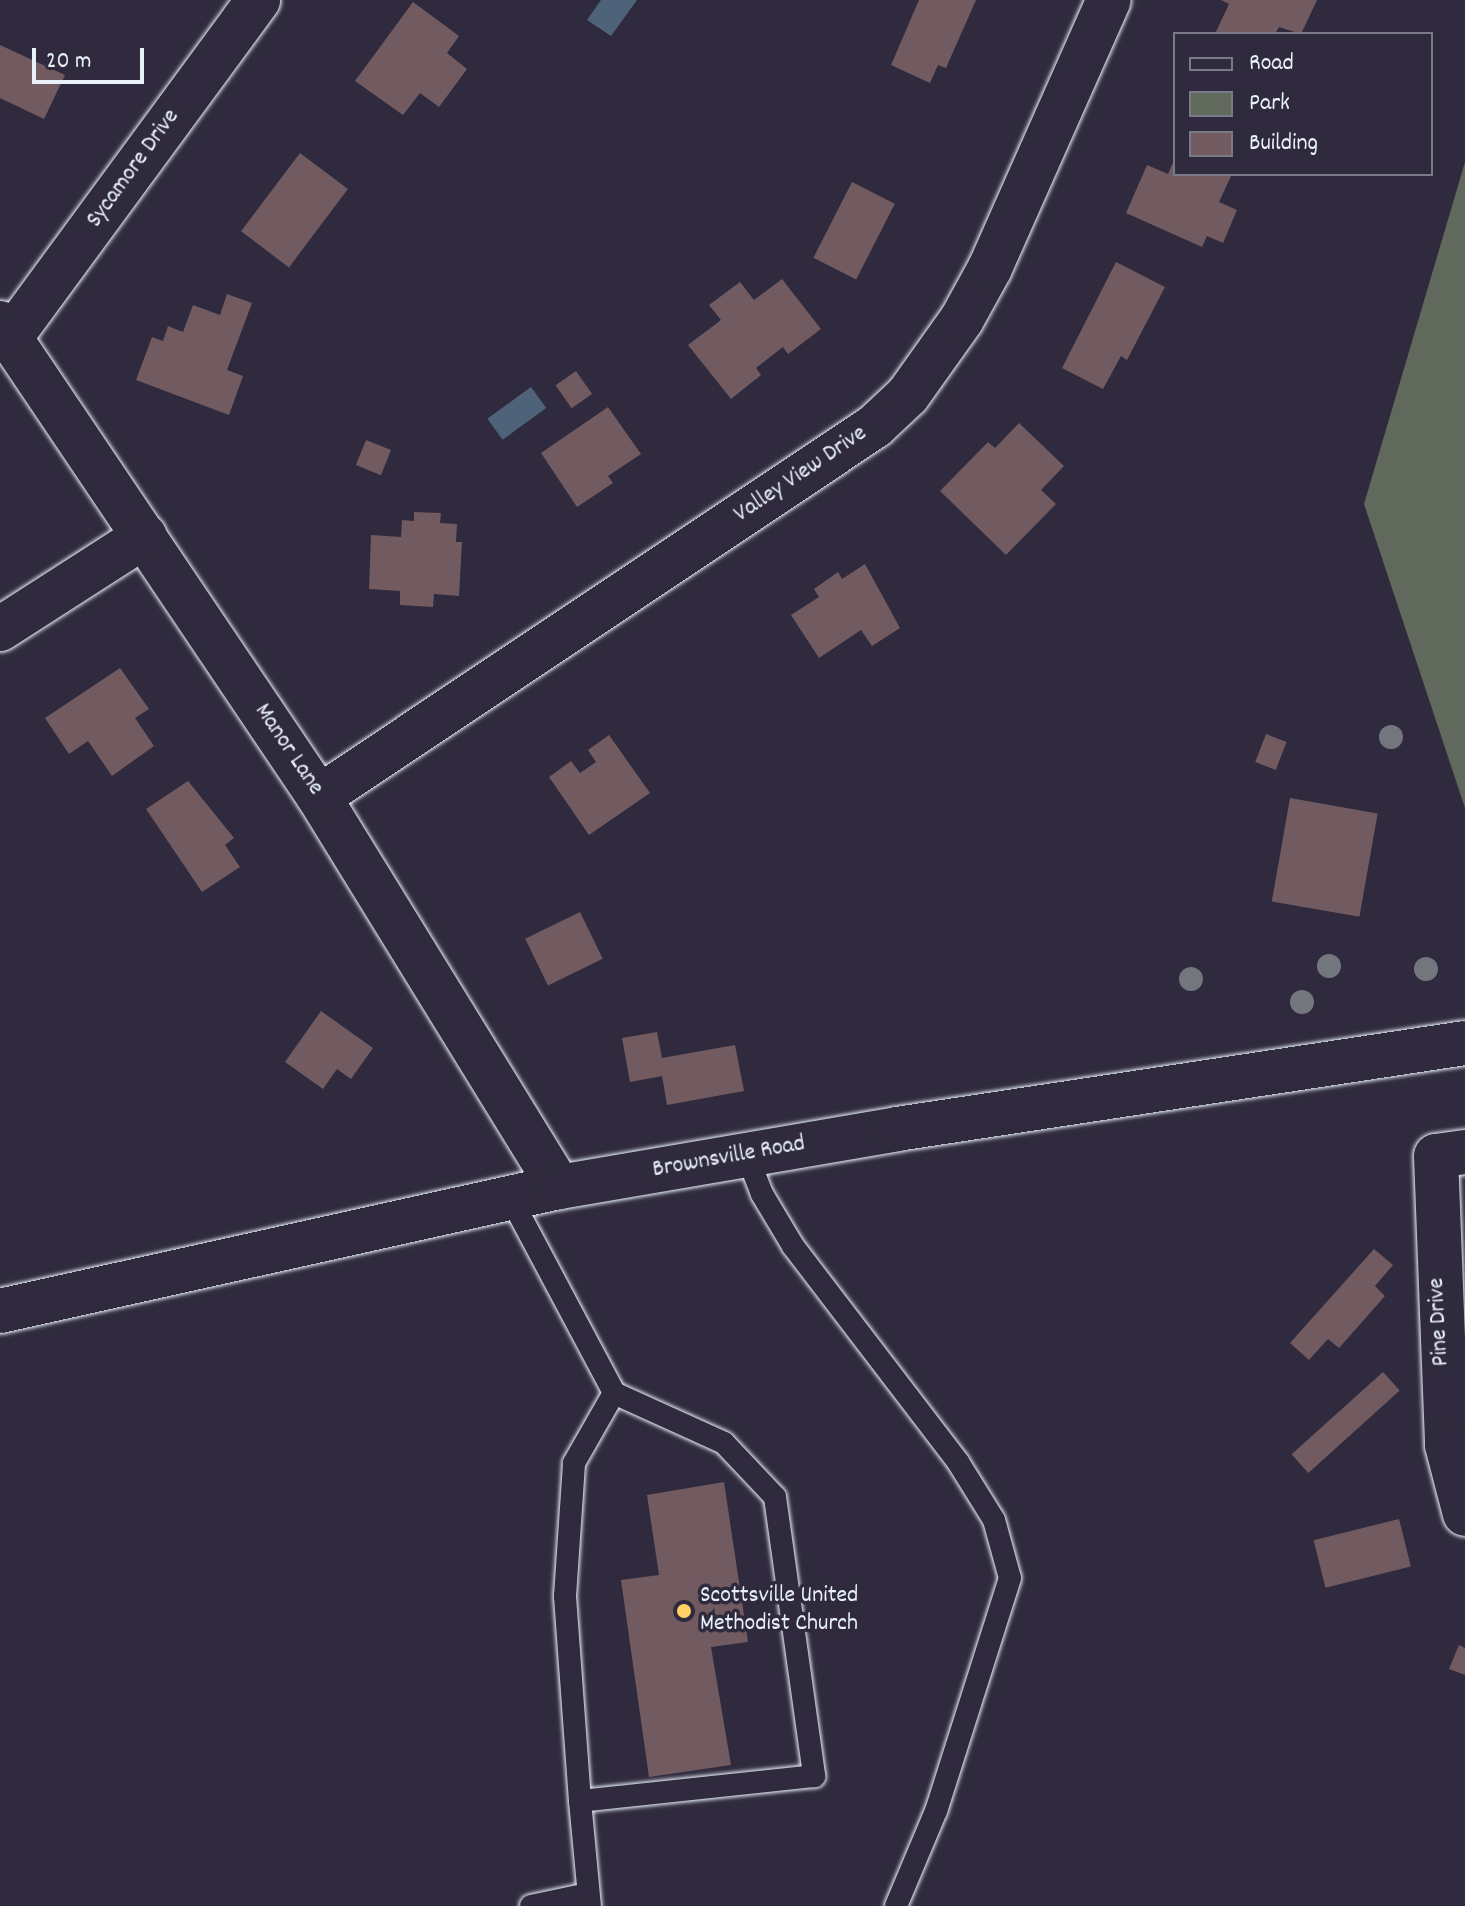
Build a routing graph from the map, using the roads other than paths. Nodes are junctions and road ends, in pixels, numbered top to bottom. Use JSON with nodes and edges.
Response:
{"nodes":[{"id":1,"x":258,"y":0,"type":"edge"},
{"id":2,"x":1109,"y":0,"type":"edge"},
{"id":3,"x":5,"y":331,"type":"edge"},
{"id":4,"x":145,"y":536,"type":"junction"},
{"id":5,"x":0,"y":629,"type":"edge"},
{"id":6,"x":319,"y":797,"type":"junction"},
{"id":7,"x":1465,"y":1043,"type":"edge"},
{"id":8,"x":1465,"y":1152,"type":"edge"},
{"id":9,"x":747,"y":1155,"type":"junction"},
{"id":10,"x":559,"y":1187,"type":"junction"},
{"id":11,"x":510,"y":1197,"type":"junction"},
{"id":12,"x":0,"y":1311,"type":"edge"},
{"id":13,"x":614,"y":1393,"type":"junction"},
{"id":14,"x":1465,"y":1514,"type":"edge"},
{"id":15,"x":580,"y":1801,"type":"junction"},
{"id":16,"x":589,"y":1900,"type":"edge"},
{"id":17,"x":531,"y":1906,"type":"edge"},
{"id":18,"x":896,"y":1906,"type":"edge"}],
"edges":[{"from":1,"to":3,"type":"street","name":"Sycamore Drive"},
{"from":2,"to":6,"type":"street","name":"Valley View Drive"},
{"from":3,"to":4,"type":"street","name":"Manor Lane"},
{"from":4,"to":5,"type":"street"},
{"from":4,"to":6,"type":"street","name":"Manor Lane"},
{"from":6,"to":10,"type":"street","name":"Manor Lane"},
{"from":7,"to":9,"type":"street","name":"Brownsville Road"},
{"from":8,"to":14,"type":"street","name":"Pine Drive"},
{"from":9,"to":10,"type":"street","name":"Brownsville Road"},
{"from":9,"to":18,"type":"lane"},
{"from":10,"to":11,"type":"street","name":"Brownsville Road"},
{"from":11,"to":12,"type":"street","name":"Brownsville Road"},
{"from":11,"to":13,"type":"lane"},
{"from":13,"to":15,"type":"lane"},
{"from":13,"to":15,"type":"lane"},
{"from":15,"to":16,"type":"lane"},
{"from":16,"to":17,"type":"lane"}]}
